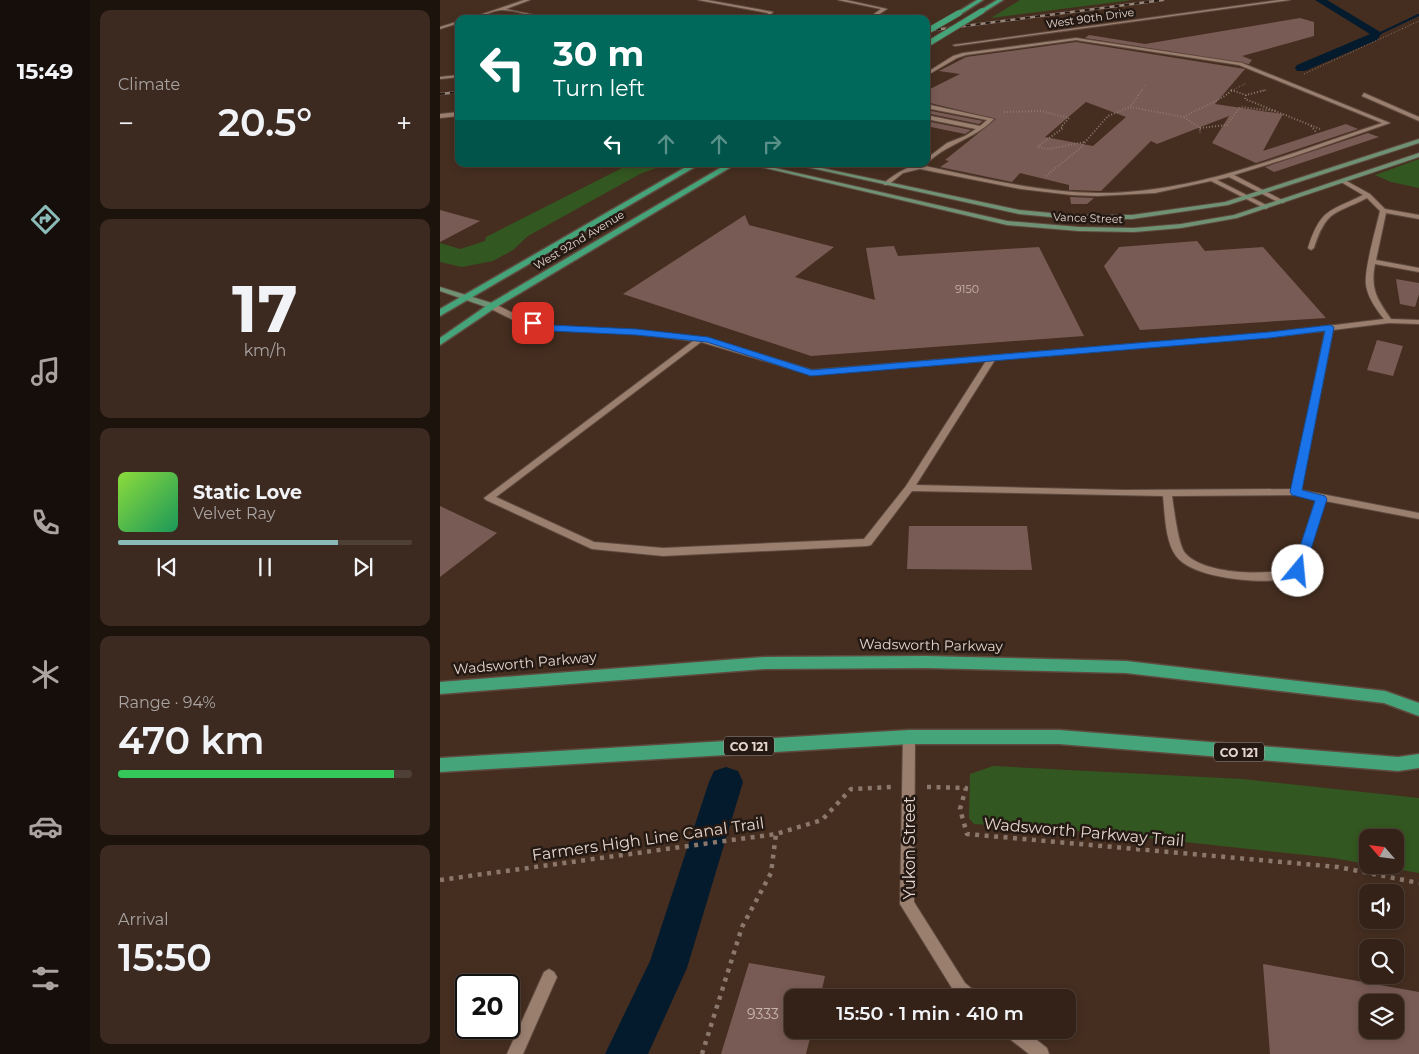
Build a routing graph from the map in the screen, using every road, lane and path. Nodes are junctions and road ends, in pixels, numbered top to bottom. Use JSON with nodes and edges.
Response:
{"nodes":[{"id":1,"x":528,"y":0,"type":"edge"},
{"id":2,"x":700,"y":0,"type":"edge"},
{"id":3,"x":840,"y":0,"type":"edge"},
{"id":4,"x":981,"y":0,"type":"edge"},
{"id":5,"x":1001,"y":0,"type":"edge"},
{"id":6,"x":1288,"y":0,"type":"edge"},
{"id":7,"x":501,"y":9,"type":"junction"},
{"id":8,"x":482,"y":15,"type":"edge"},
{"id":9,"x":530,"y":15,"type":"edge"},
{"id":10,"x":769,"y":15,"type":"dead end"},
{"id":11,"x":875,"y":15,"type":"edge"},
{"id":12,"x":1419,"y":21,"type":"edge"},
{"id":13,"x":455,"y":23,"type":"edge"},
{"id":14,"x":440,"y":28,"type":"edge"},
{"id":15,"x":930,"y":30,"type":"edge"},
{"id":16,"x":930,"y":43,"type":"edge"},
{"id":17,"x":955,"y":45,"type":"dead end"},
{"id":18,"x":930,"y":73,"type":"edge"},
{"id":19,"x":455,"y":76,"type":"edge"},
{"id":20,"x":1273,"y":77,"type":"junction"},
{"id":21,"x":440,"y":78,"type":"edge"},
{"id":22,"x":1251,"y":82,"type":"dead end"},
{"id":23,"x":1144,"y":85,"type":"dead end"},
{"id":24,"x":1271,"y":88,"type":"dead end"},
{"id":25,"x":1231,"y":90,"type":"junction"},
{"id":26,"x":1246,"y":95,"type":"junction"},
{"id":27,"x":1364,"y":95,"type":"dead end"},
{"id":28,"x":930,"y":107,"type":"edge"},
{"id":29,"x":1130,"y":107,"type":"junction"},
{"id":30,"x":996,"y":111,"type":"dead end"},
{"id":31,"x":1277,"y":111,"type":"junction"},
{"id":32,"x":455,"y":114,"type":"edge"},
{"id":33,"x":440,"y":116,"type":"edge"},
{"id":34,"x":1184,"y":117,"type":"junction"},
{"id":35,"x":930,"y":118,"type":"edge"},
{"id":36,"x":1419,"y":119,"type":"edge"},
{"id":37,"x":1311,"y":126,"type":"junction"},
{"id":38,"x":981,"y":128,"type":"junction"},
{"id":39,"x":1200,"y":128,"type":"junction"},
{"id":40,"x":1328,"y":130,"type":"dead end"},
{"id":41,"x":1323,"y":132,"type":"dead end"},
{"id":42,"x":1200,"y":133,"type":"dead end"},
{"id":43,"x":1419,"y":141,"type":"edge"},
{"id":44,"x":1084,"y":142,"type":"junction"},
{"id":45,"x":1419,"y":155,"type":"edge"},
{"id":46,"x":930,"y":159,"type":"edge"},
{"id":47,"x":930,"y":166,"type":"edge"},
{"id":48,"x":691,"y":167,"type":"edge"},
{"id":49,"x":727,"y":167,"type":"edge"},
{"id":50,"x":765,"y":167,"type":"edge"},
{"id":51,"x":810,"y":167,"type":"edge"},
{"id":52,"x":915,"y":167,"type":"edge"},
{"id":53,"x":1228,"y":174,"type":"junction"},
{"id":54,"x":1045,"y":177,"type":"dead end"},
{"id":55,"x":1211,"y":179,"type":"junction"},
{"id":56,"x":1343,"y":181,"type":"junction"},
{"id":57,"x":886,"y":184,"type":"junction"},
{"id":58,"x":1264,"y":193,"type":"junction"},
{"id":59,"x":1368,"y":195,"type":"junction"},
{"id":60,"x":1248,"y":197,"type":"junction"},
{"id":61,"x":1282,"y":202,"type":"junction"},
{"id":62,"x":1266,"y":207,"type":"junction"},
{"id":63,"x":1384,"y":211,"type":"junction"},
{"id":64,"x":1419,"y":217,"type":"edge"},
{"id":65,"x":1311,"y":248,"type":"dead end"},
{"id":66,"x":1372,"y":261,"type":"junction"},
{"id":67,"x":1419,"y":270,"type":"edge"},
{"id":68,"x":440,"y":289,"type":"edge"},
{"id":69,"x":464,"y":297,"type":"junction"},
{"id":70,"x":492,"y":306,"type":"junction"},
{"id":71,"x":440,"y":312,"type":"edge"},
{"id":72,"x":1389,"y":321,"type":"junction"},
{"id":73,"x":1419,"y":322,"type":"edge"},
{"id":74,"x":1330,"y":327,"type":"junction"},
{"id":75,"x":700,"y":339,"type":"junction"},
{"id":76,"x":440,"y":342,"type":"edge"},
{"id":77,"x":992,"y":358,"type":"junction"},
{"id":78,"x":909,"y":488,"type":"junction"},
{"id":79,"x":1167,"y":492,"type":"junction"},
{"id":80,"x":1296,"y":492,"type":"junction"},
{"id":81,"x":1322,"y":499,"type":"junction"},
{"id":82,"x":1419,"y":516,"type":"edge"},
{"id":83,"x":440,"y":688,"type":"edge"},
{"id":84,"x":1419,"y":710,"type":"edge"},
{"id":85,"x":909,"y":738,"type":"junction"},
{"id":86,"x":1419,"y":761,"type":"edge"},
{"id":87,"x":440,"y":765,"type":"edge"},
{"id":88,"x":909,"y":786,"type":"junction"},
{"id":89,"x":776,"y":834,"type":"junction"},
{"id":90,"x":440,"y":880,"type":"edge"},
{"id":91,"x":1419,"y":883,"type":"edge"},
{"id":92,"x":549,"y":977,"type":"dead end"},
{"id":93,"x":961,"y":989,"type":"edge"},
{"id":94,"x":1023,"y":1039,"type":"edge"},
{"id":95,"x":515,"y":1054,"type":"edge"},
{"id":96,"x":702,"y":1054,"type":"edge"},
{"id":97,"x":1041,"y":1054,"type":"edge"}],
"edges":[{"from":1,"to":7,"type":"street"},
{"from":2,"to":10,"type":"street"},
{"from":3,"to":11,"type":"street"},
{"from":4,"to":15,"type":"main road","bridge":true},
{"from":5,"to":16,"type":"main road","bridge":true},
{"from":6,"to":17,"type":"street","name":"West 90th Drive"},
{"from":7,"to":8,"type":"street"},
{"from":7,"to":9,"type":"street"},
{"from":12,"to":20,"type":"path"},
{"from":13,"to":14,"type":"street"},
{"from":18,"to":20,"type":"street"},
{"from":19,"to":21,"type":"street"},
{"from":20,"to":53,"type":"street"},
{"from":22,"to":25,"type":"path"},
{"from":23,"to":29,"type":"path"},
{"from":24,"to":26,"type":"path"},
{"from":25,"to":26,"type":"path"},
{"from":25,"to":34,"type":"path"},
{"from":26,"to":31,"type":"path"},
{"from":27,"to":36,"type":"street"},
{"from":28,"to":38,"type":"street"},
{"from":29,"to":34,"type":"path"},
{"from":29,"to":44,"type":"path"},
{"from":30,"to":44,"type":"path"},
{"from":31,"to":37,"type":"path"},
{"from":31,"to":39,"type":"path"},
{"from":32,"to":33,"type":"street"},
{"from":34,"to":39,"type":"path"},
{"from":35,"to":38,"type":"street"},
{"from":37,"to":40,"type":"path"},
{"from":37,"to":41,"type":"path"},
{"from":38,"to":46,"type":"street"},
{"from":39,"to":42,"type":"path"},
{"from":43,"to":58,"type":"street","name":"Vance Street"},
{"from":44,"to":54,"type":"path"},
{"from":45,"to":56,"type":"street","name":"Vance Street"},
{"from":47,"to":55,"type":"street"},
{"from":48,"to":69,"type":"main road","name":"West 92nd Avenue"},
{"from":49,"to":70,"type":"main road","name":"West 92nd Avenue"},
{"from":50,"to":62,"type":"street","name":"Vance Street"},
{"from":51,"to":57,"type":"street","name":"Vance Street"},
{"from":52,"to":57,"type":"street"},
{"from":53,"to":55,"type":"street"},
{"from":53,"to":58,"type":"street"},
{"from":55,"to":60,"type":"street"},
{"from":56,"to":59,"type":"street"},
{"from":56,"to":61,"type":"street","name":"Vance Street"},
{"from":57,"to":60,"type":"street","name":"Vance Street"},
{"from":58,"to":60,"type":"street","name":"Vance Street"},
{"from":58,"to":61,"type":"street"},
{"from":59,"to":63,"type":"street"},
{"from":59,"to":65,"type":"street"},
{"from":60,"to":62,"type":"street"},
{"from":61,"to":62,"type":"street","name":"Vance Street"},
{"from":63,"to":64,"type":"street"},
{"from":63,"to":66,"type":"street"},
{"from":66,"to":67,"type":"street"},
{"from":66,"to":72,"type":"street"},
{"from":68,"to":69,"type":"street"},
{"from":69,"to":70,"type":"street"},
{"from":69,"to":71,"type":"main road","name":"West 92nd Avenue"},
{"from":70,"to":75,"type":"street"},
{"from":70,"to":76,"type":"main road","name":"West 92nd Avenue"},
{"from":72,"to":73,"type":"street"},
{"from":72,"to":74,"type":"street"},
{"from":74,"to":77,"type":"street"},
{"from":74,"to":80,"type":"street"},
{"from":75,"to":77,"type":"street"},
{"from":75,"to":78,"type":"street"},
{"from":77,"to":78,"type":"street"},
{"from":78,"to":79,"type":"street"},
{"from":79,"to":80,"type":"street"},
{"from":79,"to":81,"type":"street"},
{"from":80,"to":81,"type":"street"},
{"from":81,"to":82,"type":"street"},
{"from":83,"to":84,"type":"main road","name":"Wadsworth Parkway"},
{"from":85,"to":86,"type":"main road","number":"CO 121"},
{"from":85,"to":87,"type":"main road","number":"CO 121"},
{"from":85,"to":88,"type":"street","name":"Yukon Street"},
{"from":88,"to":89,"type":"path","name":"Wadsworth Parkway Trail"},
{"from":88,"to":91,"type":"path","name":"Wadsworth Parkway Trail"},
{"from":88,"to":93,"type":"street","name":"Yukon Street"},
{"from":89,"to":90,"type":"path","name":"Farmers High Line Canal Trail"},
{"from":89,"to":96,"type":"path","name":"Farmers High Line Canal Trail"},
{"from":92,"to":95,"type":"street"},
{"from":94,"to":97,"type":"street"}]}
